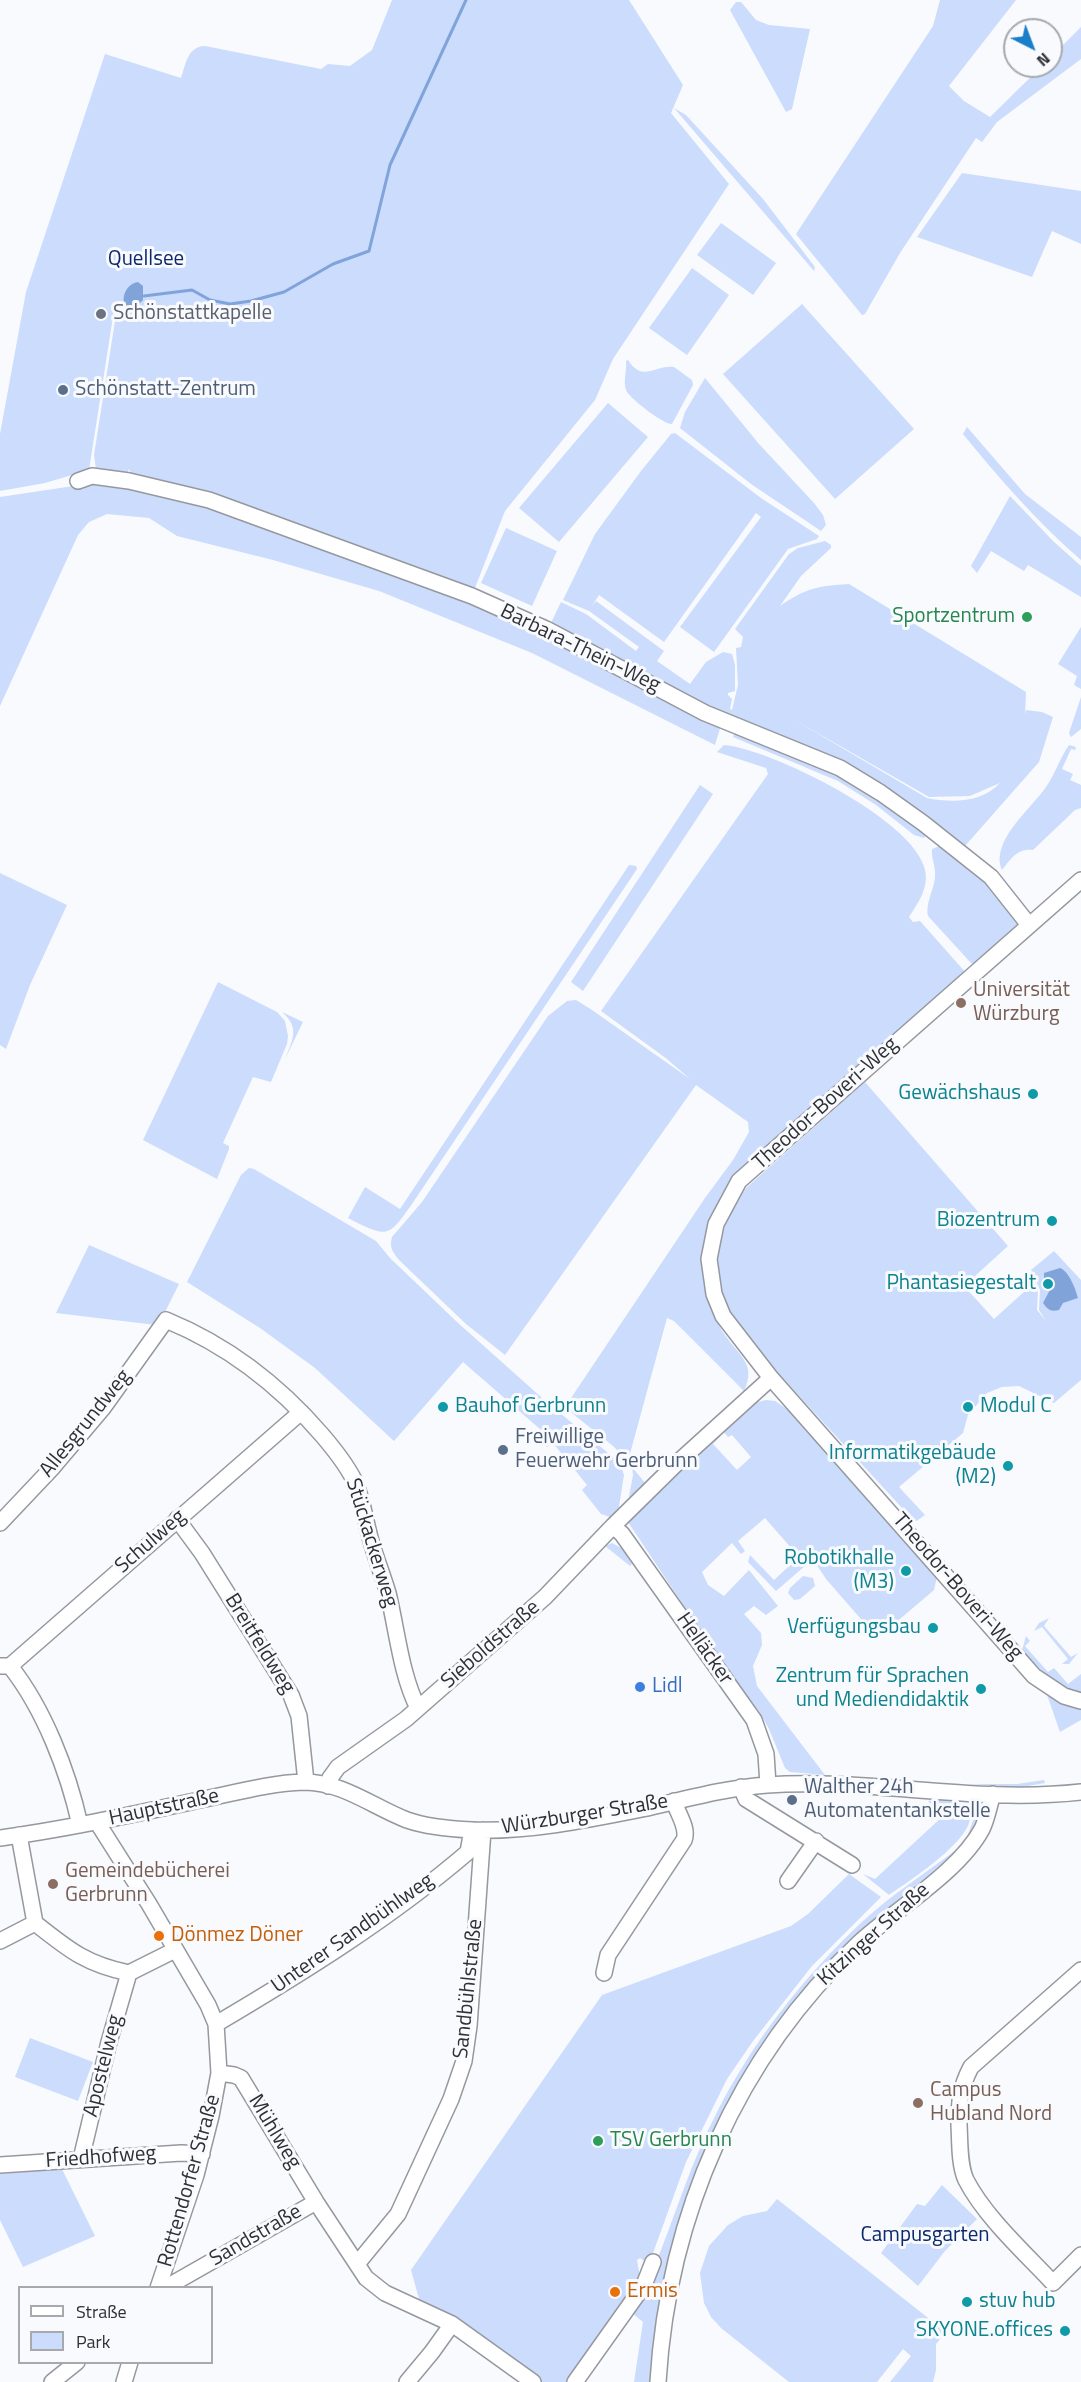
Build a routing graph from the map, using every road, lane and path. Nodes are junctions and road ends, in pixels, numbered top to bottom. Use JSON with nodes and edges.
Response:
{"nodes":[{"id":1,"x":78,"y":481,"type":"dead end"},
{"id":2,"x":1081,"y":880,"type":"edge"},
{"id":3,"x":1029,"y":925,"type":"junction"},
{"id":4,"x":166,"y":1320,"type":"joint"},
{"id":5,"x":771,"y":1378,"type":"junction"},
{"id":6,"x":301,"y":1412,"type":"junction"},
{"id":7,"x":177,"y":1519,"type":"junction"},
{"id":8,"x":0,"y":1522,"type":"edge"},
{"id":9,"x":613,"y":1526,"type":"junction"},
{"id":10,"x":5,"y":1666,"type":"edge"},
{"id":11,"x":1081,"y":1701,"type":"edge"},
{"id":12,"x":418,"y":1708,"type":"junction"},
{"id":13,"x":306,"y":1782,"type":"junction"},
{"id":14,"x":768,"y":1785,"type":"junction"},
{"id":15,"x":328,"y":1786,"type":"junction"},
{"id":16,"x":741,"y":1787,"type":"junction"},
{"id":17,"x":1081,"y":1792,"type":"edge"},
{"id":18,"x":993,"y":1794,"type":"junction"},
{"id":19,"x":674,"y":1801,"type":"junction"},
{"id":20,"x":97,"y":1822,"type":"junction"},
{"id":21,"x":80,"y":1825,"type":"junction"},
{"id":22,"x":477,"y":1830,"type":"junction"},
{"id":23,"x":19,"y":1835,"type":"junction"},
{"id":24,"x":0,"y":1838,"type":"edge"},
{"id":25,"x":816,"y":1841,"type":"junction"},
{"id":26,"x":852,"y":1865,"type":"dead end"},
{"id":27,"x":788,"y":1881,"type":"dead end"},
{"id":28,"x":35,"y":1923,"type":"junction"},
{"id":29,"x":0,"y":1941,"type":"edge"},
{"id":30,"x":175,"y":1950,"type":"junction"},
{"id":31,"x":1081,"y":1970,"type":"edge"},
{"id":32,"x":129,"y":1973,"type":"junction"},
{"id":33,"x":604,"y":1973,"type":"dead end"},
{"id":34,"x":216,"y":2024,"type":"junction"},
{"id":35,"x":219,"y":2073,"type":"junction"},
{"id":36,"x":202,"y":2154,"type":"junction"},
{"id":37,"x":81,"y":2159,"type":"junction"},
{"id":38,"x":0,"y":2165,"type":"edge"},
{"id":39,"x":316,"y":2202,"type":"junction"},
{"id":40,"x":1081,"y":2255,"type":"edge"},
{"id":41,"x":653,"y":2262,"type":"dead end"},
{"id":42,"x":357,"y":2264,"type":"junction"},
{"id":43,"x":159,"y":2286,"type":"edge"},
{"id":44,"x":169,"y":2286,"type":"edge"},
{"id":45,"x":452,"y":2324,"type":"junction"},
{"id":46,"x":74,"y":2364,"type":"edge"},
{"id":47,"x":129,"y":2364,"type":"edge"},
{"id":48,"x":52,"y":2382,"type":"edge"},
{"id":49,"x":124,"y":2382,"type":"edge"},
{"id":50,"x":407,"y":2382,"type":"edge"},
{"id":51,"x":533,"y":2382,"type":"edge"},
{"id":52,"x":575,"y":2382,"type":"edge"},
{"id":53,"x":658,"y":2382,"type":"edge"}],
"edges":[{"from":1,"to":3,"type":"street","name":"Barbara-Thein-Weg"},
{"from":2,"to":3,"type":"street","name":"Theodor-Boveri-Weg"},
{"from":3,"to":5,"type":"street","name":"Theodor-Boveri-Weg"},
{"from":4,"to":6,"type":"street","name":"Stückackerweg"},
{"from":4,"to":8,"type":"street","name":"Allesgrundweg"},
{"from":5,"to":9,"type":"street","name":"Sieboldstraße"},
{"from":5,"to":11,"type":"street","name":"Theodor-Boveri-Weg"},
{"from":6,"to":7,"type":"street","name":"Schulweg"},
{"from":6,"to":12,"type":"street","name":"Stückackerweg"},
{"from":7,"to":10,"type":"street","name":"Schulweg"},
{"from":7,"to":13,"type":"street","name":"Breitfeldweg"},
{"from":9,"to":12,"type":"street","name":"Sieboldstraße"},
{"from":9,"to":14,"type":"street","name":"Helläcker"},
{"from":10,"to":21,"type":"street"},
{"from":12,"to":15,"type":"street","name":"Sieboldstraße"},
{"from":13,"to":15,"type":"street","name":"Hauptstraße"},
{"from":13,"to":20,"type":"street","name":"Hauptstraße"},
{"from":14,"to":16,"type":"street","name":"Würzburger Straße"},
{"from":14,"to":18,"type":"street","name":"Würzburger Straße"},
{"from":15,"to":22,"type":"street","name":"Würzburger Straße"},
{"from":16,"to":19,"type":"street","name":"Würzburger Straße"},
{"from":16,"to":25,"type":"street"},
{"from":17,"to":18,"type":"street","name":"Würzburger Straße"},
{"from":18,"to":53,"type":"street","name":"Kitzinger Straße"},
{"from":19,"to":22,"type":"street","name":"Würzburger Straße"},
{"from":19,"to":33,"type":"street"},
{"from":20,"to":21,"type":"street","name":"Hauptstraße"},
{"from":20,"to":30,"type":"street"},
{"from":21,"to":23,"type":"street","name":"Hauptstraße"},
{"from":22,"to":34,"type":"street","name":"Unterer Sandbühlweg"},
{"from":22,"to":42,"type":"street","name":"Sandbühlstraße"},
{"from":23,"to":24,"type":"street","name":"Hauptstraße"},
{"from":23,"to":28,"type":"street"},
{"from":25,"to":26,"type":"street"},
{"from":25,"to":27,"type":"street"},
{"from":28,"to":29,"type":"street"},
{"from":28,"to":32,"type":"street"},
{"from":30,"to":32,"type":"street"},
{"from":30,"to":34,"type":"street"},
{"from":31,"to":40,"type":"street"},
{"from":32,"to":37,"type":"street","name":"Apostelweg"},
{"from":34,"to":35,"type":"street"},
{"from":35,"to":36,"type":"street","name":"Rottendorfer Straße"},
{"from":35,"to":39,"type":"street","name":"Mühlweg"},
{"from":36,"to":37,"type":"street","name":"Friedhofweg"},
{"from":36,"to":43,"type":"street","name":"Rottendorfer Straße"},
{"from":37,"to":38,"type":"street","name":"Friedhofweg"},
{"from":39,"to":42,"type":"street","name":"Mühlweg"},
{"from":39,"to":44,"type":"street","name":"Sandstraße"},
{"from":41,"to":52,"type":"street"},
{"from":42,"to":45,"type":"street","name":"Mühlweg"},
{"from":45,"to":50,"type":"street"},
{"from":45,"to":51,"type":"street","name":"Mühlweg"},
{"from":46,"to":48,"type":"street"},
{"from":47,"to":49,"type":"street"}]}
